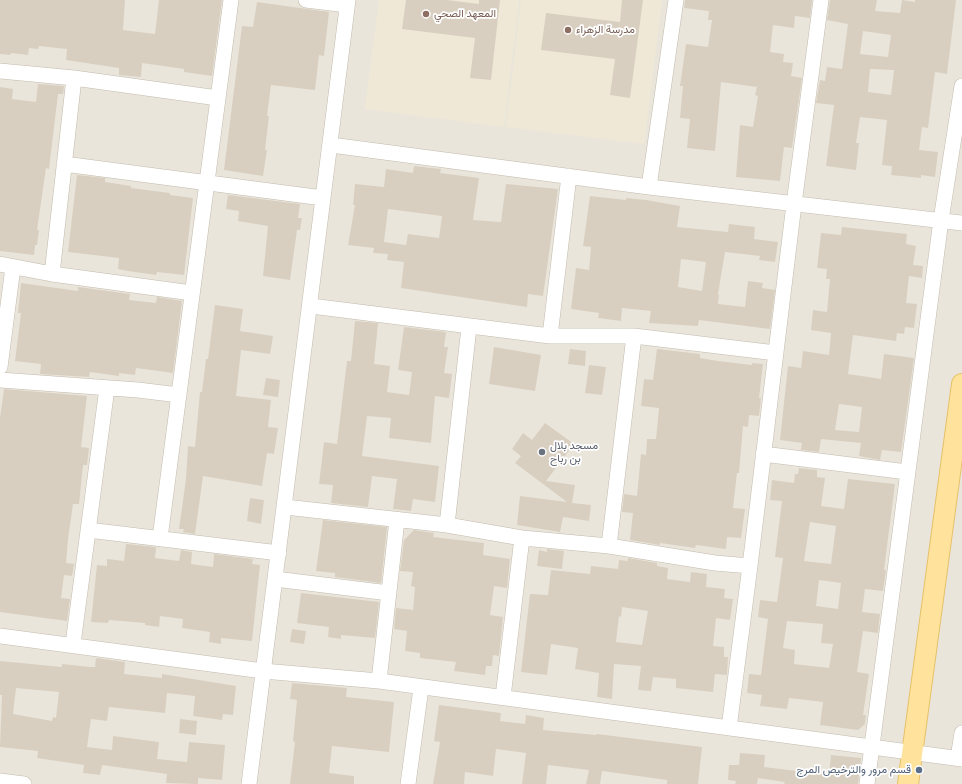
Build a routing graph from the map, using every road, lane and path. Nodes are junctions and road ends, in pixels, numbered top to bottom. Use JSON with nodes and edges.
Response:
{"nodes":[{"id":1,"x":231,"y":0,"type":"edge"},
{"id":2,"x":306,"y":0,"type":"edge"},
{"id":3,"x":676,"y":0,"type":"edge"},
{"id":4,"x":821,"y":0,"type":"edge"},
{"id":5,"x":347,"y":3,"type":"edge"},
{"id":6,"x":0,"y":71,"type":"edge"},
{"id":7,"x":74,"y":78,"type":"junction"},
{"id":8,"x":962,"y":86,"type":"edge"},
{"id":9,"x":218,"y":98,"type":"junction"},
{"id":10,"x":331,"y":145,"type":"junction"},
{"id":11,"x":64,"y":164,"type":"junction"},
{"id":12,"x":569,"y":176,"type":"junction"},
{"id":13,"x":207,"y":182,"type":"junction"},
{"id":14,"x":649,"y":187,"type":"junction"},
{"id":15,"x":324,"y":198,"type":"junction"},
{"id":16,"x":794,"y":204,"type":"junction"},
{"id":17,"x":941,"y":220,"type":"junction"},
{"id":18,"x":962,"y":223,"type":"edge"},
{"id":19,"x":6,"y":265,"type":"edge"},
{"id":20,"x":52,"y":274,"type":"junction"},
{"id":21,"x":192,"y":293,"type":"junction"},
{"id":22,"x":310,"y":306,"type":"junction"},
{"id":23,"x":3,"y":323,"type":"edge"},
{"id":24,"x":469,"y":327,"type":"junction"},
{"id":25,"x":550,"y":336,"type":"junction"},
{"id":26,"x":634,"y":336,"type":"junction"},
{"id":27,"x":776,"y":353,"type":"junction"},
{"id":28,"x":0,"y":367,"type":"edge"},
{"id":29,"x":0,"y":380,"type":"edge"},
{"id":30,"x":962,"y":384,"type":"edge"},
{"id":31,"x":107,"y":388,"type":"junction"},
{"id":32,"x":179,"y":395,"type":"junction"},
{"id":33,"x":763,"y":454,"type":"junction"},
{"id":34,"x":907,"y":472,"type":"junction"},
{"id":35,"x":284,"y":507,"type":"junction"},
{"id":36,"x":397,"y":520,"type":"junction"},
{"id":37,"x":447,"y":525,"type":"junction"},
{"id":38,"x":88,"y":530,"type":"junction"},
{"id":39,"x":160,"y":538,"type":"junction"},
{"id":40,"x":522,"y":538,"type":"junction"},
{"id":41,"x":609,"y":546,"type":"junction"},
{"id":42,"x":279,"y":553,"type":"junction"},
{"id":43,"x":750,"y":566,"type":"junction"},
{"id":44,"x":275,"y":579,"type":"junction"},
{"id":45,"x":389,"y":593,"type":"junction"},
{"id":46,"x":0,"y":636,"type":"edge"},
{"id":47,"x":73,"y":644,"type":"junction"},
{"id":48,"x":263,"y":671,"type":"junction"},
{"id":49,"x":379,"y":681,"type":"junction"},
{"id":50,"x":421,"y":688,"type":"junction"},
{"id":51,"x":503,"y":698,"type":"junction"},
{"id":52,"x":729,"y":728,"type":"junction"},
{"id":53,"x":962,"y":733,"type":"edge"},
{"id":54,"x":872,"y":747,"type":"junction"},
{"id":55,"x":912,"y":753,"type":"junction"},
{"id":56,"x":960,"y":758,"type":"edge"},
{"id":57,"x":0,"y":781,"type":"edge"},
{"id":58,"x":24,"y":784,"type":"edge"},
{"id":59,"x":249,"y":784,"type":"edge"},
{"id":60,"x":408,"y":784,"type":"edge"},
{"id":61,"x":867,"y":784,"type":"edge"},
{"id":62,"x":908,"y":784,"type":"edge"}],
"edges":[{"from":1,"to":9,"type":"street"},
{"from":2,"to":5,"type":"street"},
{"from":3,"to":14,"type":"street"},
{"from":4,"to":16,"type":"street"},
{"from":5,"to":10,"type":"street"},
{"from":6,"to":7,"type":"street"},
{"from":7,"to":9,"type":"street"},
{"from":7,"to":11,"type":"street"},
{"from":8,"to":17,"type":"street"},
{"from":9,"to":13,"type":"street"},
{"from":10,"to":12,"type":"street"},
{"from":10,"to":15,"type":"street"},
{"from":11,"to":13,"type":"street"},
{"from":11,"to":20,"type":"street"},
{"from":12,"to":14,"type":"street"},
{"from":12,"to":25,"type":"street"},
{"from":13,"to":15,"type":"street"},
{"from":13,"to":21,"type":"street"},
{"from":14,"to":16,"type":"street"},
{"from":15,"to":22,"type":"street"},
{"from":16,"to":17,"type":"street"},
{"from":16,"to":27,"type":"street"},
{"from":17,"to":18,"type":"street"},
{"from":17,"to":34,"type":"street"},
{"from":19,"to":20,"type":"street"},
{"from":19,"to":23,"type":"street"},
{"from":20,"to":21,"type":"street"},
{"from":21,"to":32,"type":"street"},
{"from":22,"to":24,"type":"street"},
{"from":22,"to":35,"type":"street"},
{"from":23,"to":28,"type":"street"},
{"from":24,"to":25,"type":"street"},
{"from":24,"to":37,"type":"street"},
{"from":25,"to":26,"type":"street"},
{"from":26,"to":27,"type":"street"},
{"from":26,"to":41,"type":"street"},
{"from":27,"to":33,"type":"street"},
{"from":29,"to":31,"type":"street"},
{"from":30,"to":55,"type":"main road"},
{"from":31,"to":32,"type":"street"},
{"from":31,"to":38,"type":"street"},
{"from":32,"to":39,"type":"street"},
{"from":33,"to":34,"type":"street"},
{"from":33,"to":43,"type":"street"},
{"from":34,"to":54,"type":"street"},
{"from":35,"to":36,"type":"street"},
{"from":35,"to":42,"type":"street"},
{"from":36,"to":37,"type":"street"},
{"from":36,"to":45,"type":"street"},
{"from":37,"to":40,"type":"street"},
{"from":38,"to":39,"type":"street"},
{"from":38,"to":47,"type":"street"},
{"from":39,"to":42,"type":"street"},
{"from":40,"to":41,"type":"street"},
{"from":40,"to":51,"type":"street"},
{"from":41,"to":43,"type":"street"},
{"from":42,"to":44,"type":"street"},
{"from":43,"to":52,"type":"street"},
{"from":44,"to":45,"type":"street"},
{"from":44,"to":48,"type":"street"},
{"from":45,"to":49,"type":"street"},
{"from":46,"to":47,"type":"street"},
{"from":47,"to":48,"type":"street"},
{"from":48,"to":49,"type":"street"},
{"from":48,"to":59,"type":"street"},
{"from":49,"to":50,"type":"street"},
{"from":50,"to":51,"type":"street"},
{"from":50,"to":60,"type":"street"},
{"from":51,"to":52,"type":"street"},
{"from":52,"to":54,"type":"street"},
{"from":53,"to":56,"type":"street"},
{"from":54,"to":55,"type":"street"},
{"from":54,"to":61,"type":"street"},
{"from":55,"to":56,"type":"street"},
{"from":55,"to":62,"type":"main road"},
{"from":57,"to":58,"type":"street"}]}
